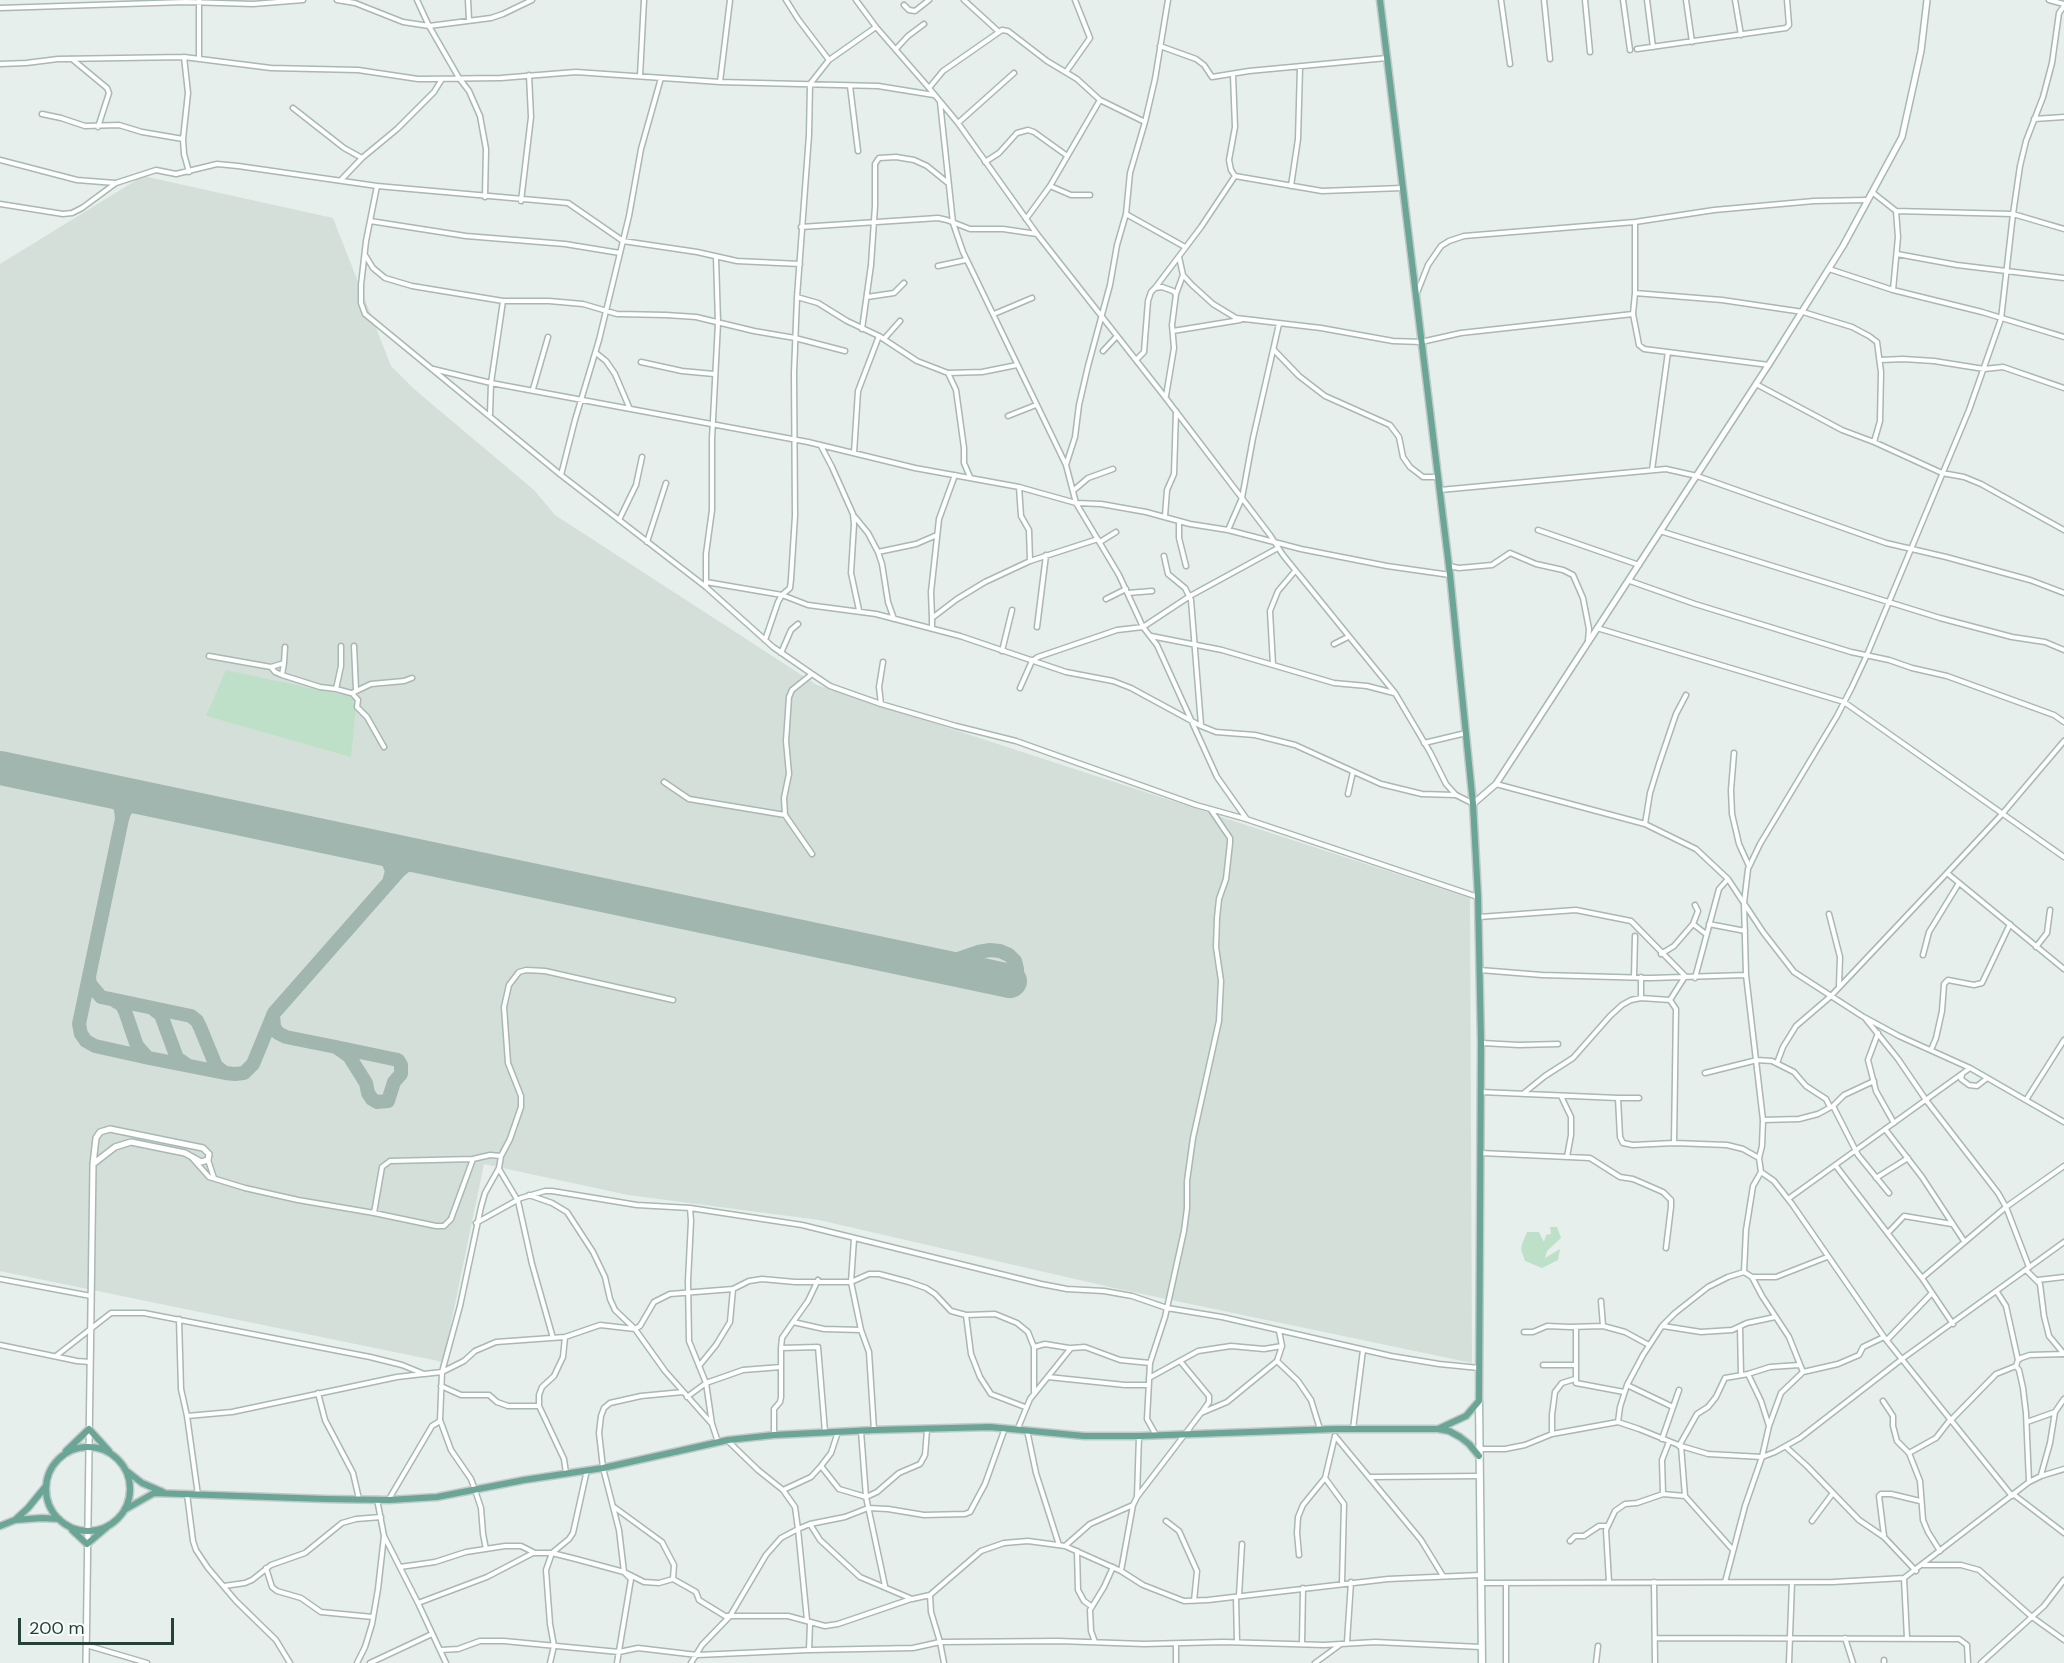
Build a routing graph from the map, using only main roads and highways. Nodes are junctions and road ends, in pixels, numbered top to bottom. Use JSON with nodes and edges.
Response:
{"nodes":[{"id":1,"x":1380,"y":0,"type":"edge"},
{"id":2,"x":1479,"y":1401,"type":"junction"},
{"id":3,"x":1438,"y":1429,"type":"junction"},
{"id":4,"x":111,"y":1453,"type":"junction"},
{"id":5,"x":1479,"y":1453,"type":"junction"},
{"id":6,"x":59,"y":1458,"type":"junction"},
{"id":7,"x":127,"y":1471,"type":"junction"},
{"id":8,"x":46,"y":1486,"type":"junction"},
{"id":9,"x":166,"y":1493,"type":"junction"},
{"id":10,"x":126,"y":1509,"type":"junction"},
{"id":11,"x":15,"y":1520,"type":"junction"},
{"id":12,"x":59,"y":1520,"type":"junction"},
{"id":13,"x":110,"y":1525,"type":"junction"},
{"id":14,"x":0,"y":1526,"type":"edge"},
{"id":15,"x":68,"y":1526,"type":"junction"},
{"id":16,"x":1482,"y":1663,"type":"edge"}],
"edges":[{"from":1,"to":2,"type":"main road"},
{"from":2,"to":3,"type":"main road"},
{"from":2,"to":5,"type":"main road"},
{"from":3,"to":5,"type":"main road"},
{"from":3,"to":9,"type":"main road"},
{"from":4,"to":6,"type":"main road"},
{"from":4,"to":6,"type":"main road"},
{"from":4,"to":7,"type":"main road"},
{"from":5,"to":16,"type":"main road"},
{"from":6,"to":8,"type":"main road"},
{"from":7,"to":9,"type":"main road"},
{"from":7,"to":10,"type":"main road"},
{"from":8,"to":11,"type":"main road"},
{"from":8,"to":12,"type":"main road"},
{"from":9,"to":10,"type":"main road"},
{"from":10,"to":13,"type":"main road"},
{"from":11,"to":12,"type":"main road"},
{"from":11,"to":14,"type":"main road"},
{"from":12,"to":15,"type":"main road"},
{"from":13,"to":15,"type":"main road"},
{"from":13,"to":15,"type":"main road"}]}
